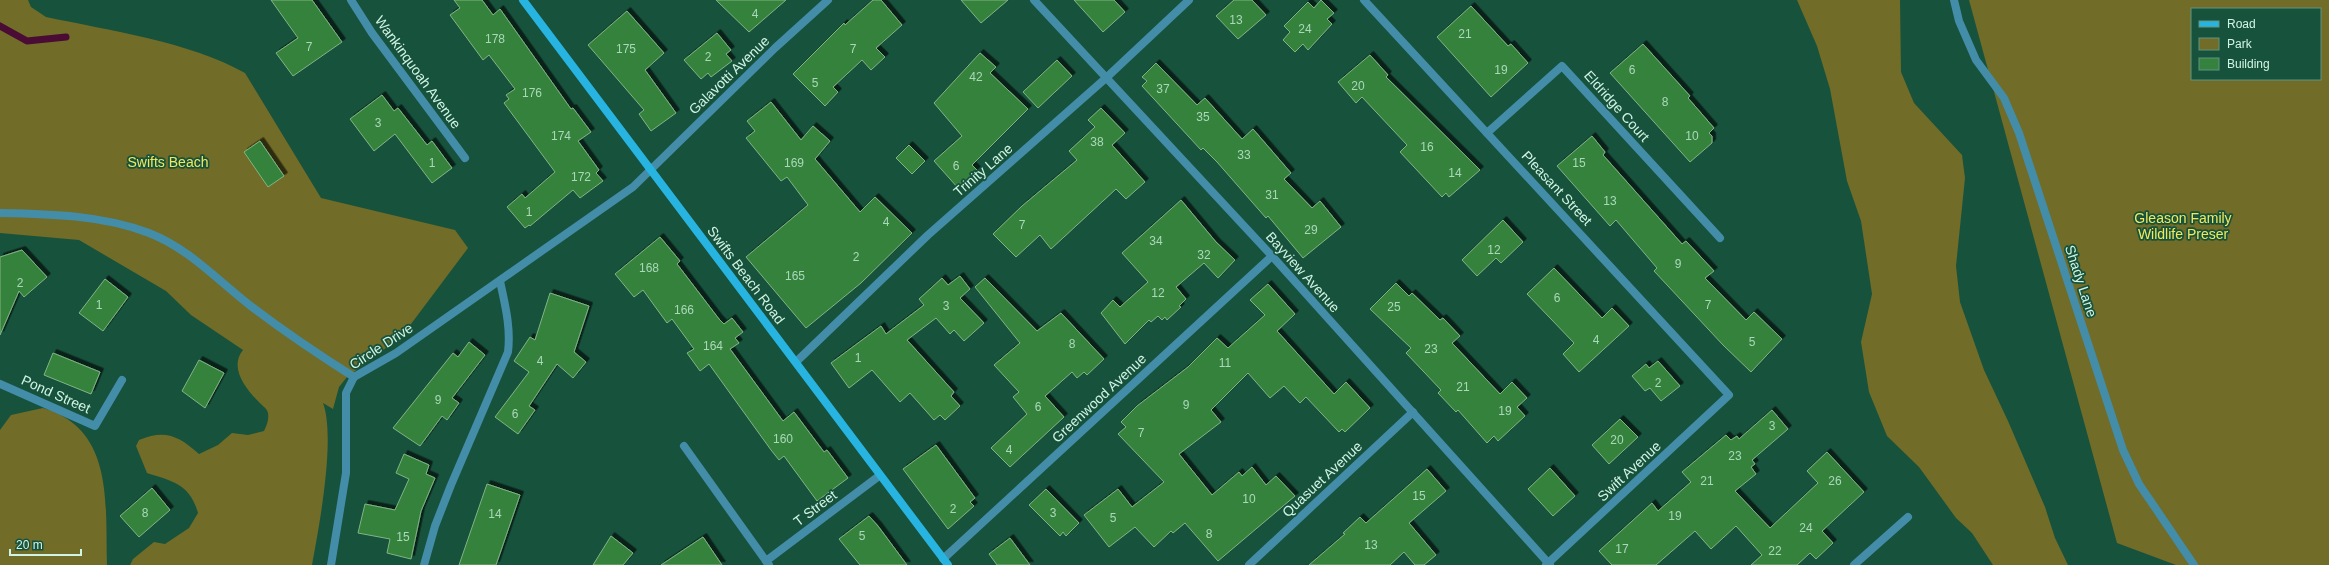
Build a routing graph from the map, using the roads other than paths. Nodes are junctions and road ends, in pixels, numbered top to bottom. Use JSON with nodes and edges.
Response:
{"nodes":[{"id":1,"x":351,"y":0,"type":"edge"},
{"id":2,"x":523,"y":0,"type":"edge"},
{"id":3,"x":828,"y":0,"type":"edge"},
{"id":4,"x":1034,"y":0,"type":"edge"},
{"id":5,"x":1189,"y":0,"type":"edge"},
{"id":6,"x":1364,"y":0,"type":"edge"},
{"id":7,"x":1954,"y":0,"type":"edge"},
{"id":8,"x":1106,"y":78,"type":"junction"},
{"id":9,"x":1487,"y":133,"type":"junction"},
{"id":10,"x":464,"y":158,"type":"dead end"},
{"id":11,"x":650,"y":170,"type":"junction"},
{"id":12,"x":0,"y":213,"type":"edge"},
{"id":13,"x":1720,"y":238,"type":"dead end"},
{"id":14,"x":1272,"y":256,"type":"junction"},
{"id":15,"x":500,"y":281,"type":"junction"},
{"id":16,"x":796,"y":362,"type":"junction"},
{"id":17,"x":354,"y":377,"type":"junction"},
{"id":18,"x":122,"y":380,"type":"dead end"},
{"id":19,"x":0,"y":384,"type":"edge"},
{"id":20,"x":1729,"y":395,"type":"joint"},
{"id":21,"x":1413,"y":412,"type":"junction"},
{"id":22,"x":684,"y":446,"type":"dead end"},
{"id":23,"x":879,"y":476,"type":"junction"},
{"id":24,"x":1908,"y":517,"type":"dead end"},
{"id":25,"x":945,"y":562,"type":"edge"},
{"id":26,"x":768,"y":563,"type":"edge"},
{"id":27,"x":1548,"y":564,"type":"edge"},
{"id":28,"x":331,"y":565,"type":"edge"},
{"id":29,"x":424,"y":565,"type":"edge"},
{"id":30,"x":1249,"y":565,"type":"edge"},
{"id":31,"x":1854,"y":565,"type":"edge"},
{"id":32,"x":2194,"y":565,"type":"edge"}],
"edges":[{"from":1,"to":10,"type":"street","name":"Wankinquoah Avenue"},
{"from":2,"to":11,"type":"street","name":"Swifts Beach Road"},
{"from":3,"to":11,"type":"street","name":"Galavotti Avenue"},
{"from":4,"to":8,"type":"street","name":"Bayview Avenue"},
{"from":5,"to":8,"type":"street","name":"Trinity Lane"},
{"from":6,"to":9,"type":"street","name":"Pleasant Street"},
{"from":7,"to":32,"type":"street","name":"Shady Lane"},
{"from":8,"to":14,"type":"street","name":"Bayview Avenue"},
{"from":8,"to":16,"type":"street","name":"Trinity Lane"},
{"from":9,"to":13,"type":"street","name":"Eldridge Court"},
{"from":9,"to":20,"type":"street","name":"Pleasant Street"},
{"from":11,"to":15,"type":"street","name":"Circle Drive"},
{"from":11,"to":16,"type":"street","name":"Swifts Beach Road"},
{"from":12,"to":17,"type":"street"},
{"from":14,"to":21,"type":"street","name":"Bayview Avenue"},
{"from":14,"to":25,"type":"street","name":"Greenwood Avenue"},
{"from":15,"to":17,"type":"street","name":"Circle Drive"},
{"from":15,"to":29,"type":"street"},
{"from":16,"to":23,"type":"street","name":"Swifts Beach Road"},
{"from":17,"to":28,"type":"street","name":"Circle Drive"},
{"from":18,"to":19,"type":"street","name":"Pond Street"},
{"from":20,"to":27,"type":"street","name":"Swift Avenue"},
{"from":21,"to":27,"type":"street","name":"Bayview Avenue"},
{"from":21,"to":30,"type":"street","name":"Quasuet Avenue"},
{"from":22,"to":26,"type":"street","name":"T Street"},
{"from":23,"to":25,"type":"street","name":"Swifts Beach Road"},
{"from":23,"to":26,"type":"street","name":"T Street"},
{"from":24,"to":31,"type":"street"}]}
